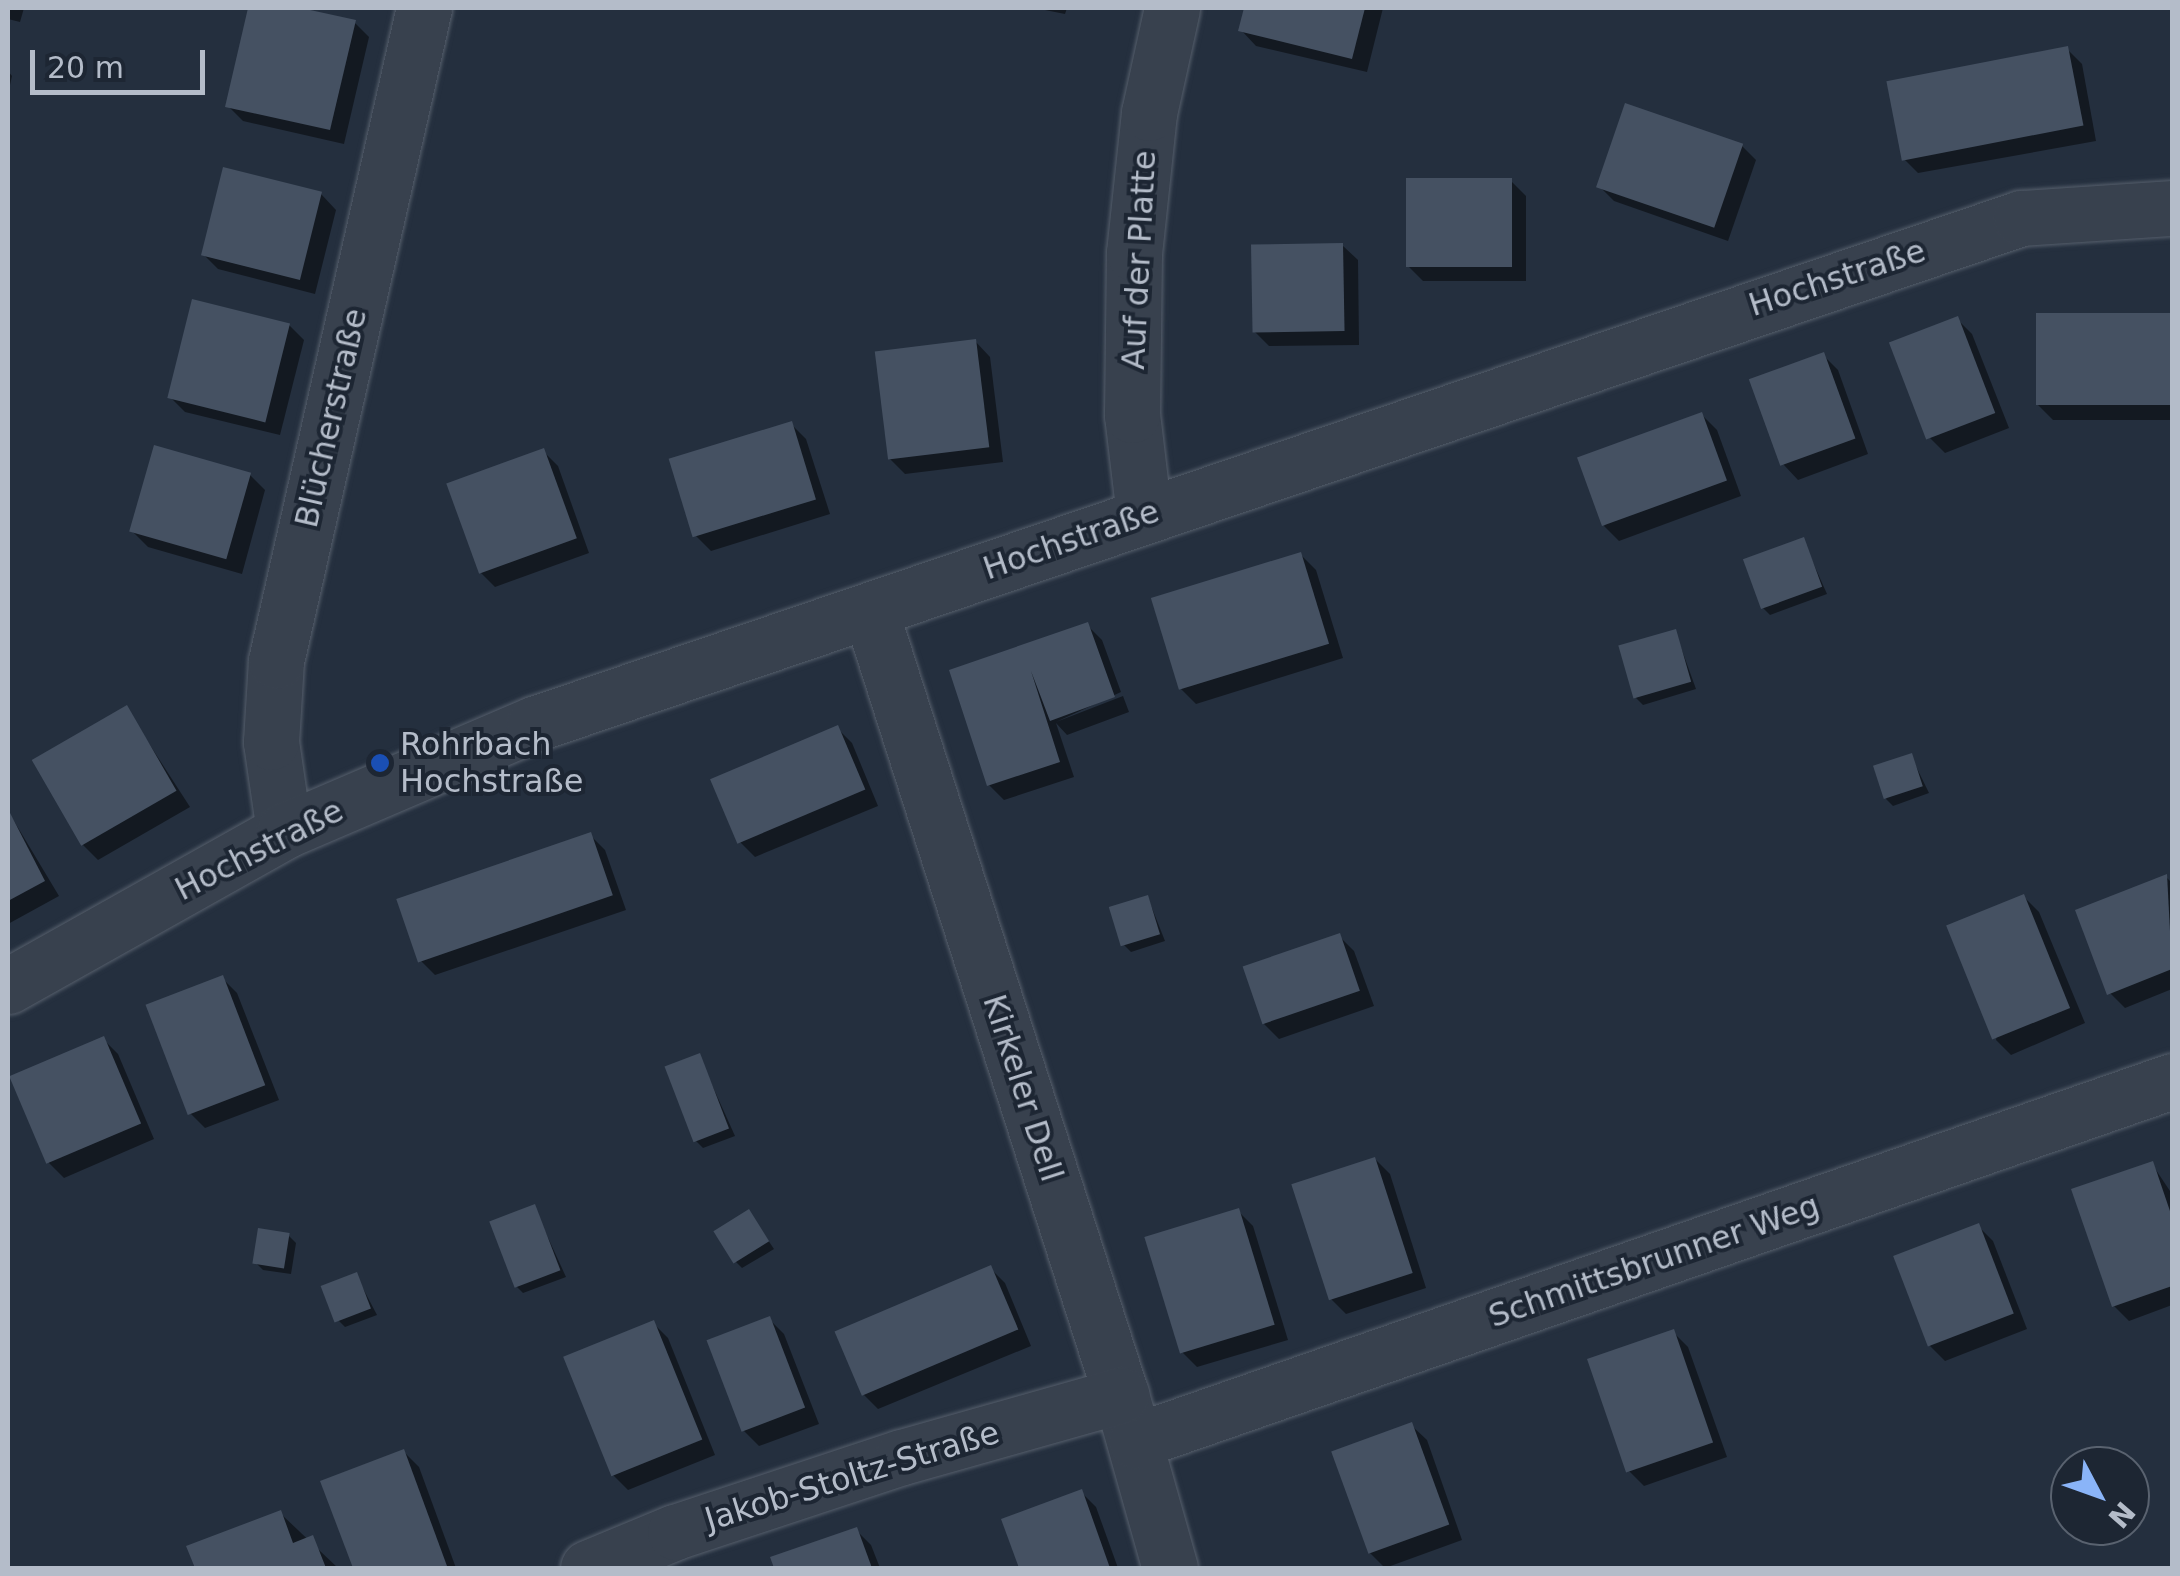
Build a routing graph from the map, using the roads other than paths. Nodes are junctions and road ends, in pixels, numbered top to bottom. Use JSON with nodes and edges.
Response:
{"nodes":[{"id":1,"x":424,"y":8,"type":"edge"},
{"id":2,"x":1172,"y":8,"type":"edge"},
{"id":3,"x":2172,"y":208,"type":"edge"},
{"id":4,"x":1144,"y":515,"type":"junction"},
{"id":5,"x":870,"y":610,"type":"junction"},
{"id":6,"x":284,"y":832,"type":"junction"},
{"id":7,"x":8,"y":986,"type":"edge"},
{"id":8,"x":2172,"y":1081,"type":"edge"},
{"id":9,"x":1128,"y":1418,"type":"junction"},
{"id":10,"x":588,"y":1568,"type":"edge"},
{"id":11,"x":1170,"y":1568,"type":"edge"}],
"edges":[{"from":1,"to":6,"type":"street","name":"Blücherstraße"},
{"from":2,"to":4,"type":"street","name":"Auf der Platte"},
{"from":3,"to":4,"type":"street","name":"Hochstraße"},
{"from":4,"to":5,"type":"street","name":"Hochstraße"},
{"from":5,"to":6,"type":"street","name":"Hochstraße"},
{"from":5,"to":9,"type":"street","name":"Kirkeler Dell"},
{"from":6,"to":7,"type":"street","name":"Hochstraße"},
{"from":8,"to":9,"type":"street","name":"Schmittsbrunner Weg"},
{"from":9,"to":10,"type":"street","name":"Jakob-Stoltz-Straße"},
{"from":9,"to":11,"type":"street","name":"Kirkeler Dell"}]}
